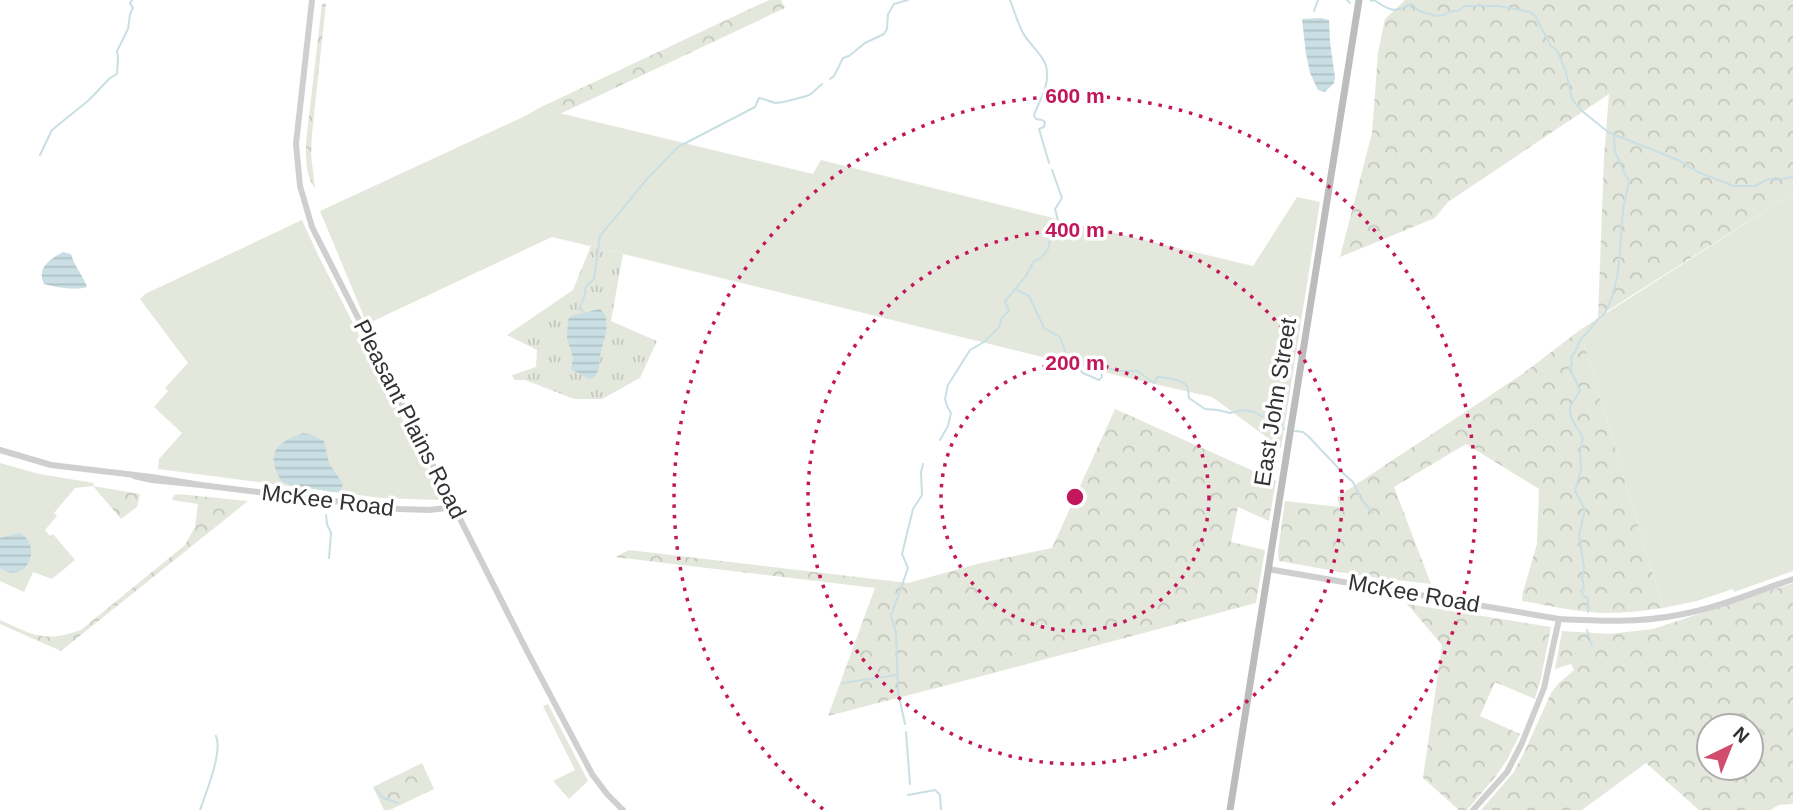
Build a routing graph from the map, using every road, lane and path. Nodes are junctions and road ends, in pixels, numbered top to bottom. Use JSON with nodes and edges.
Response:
{"nodes":[{"id":1,"x":312,"y":0,"type":"edge"},
{"id":2,"x":1359,"y":0,"type":"edge"},
{"id":3,"x":0,"y":450,"type":"edge"},
{"id":4,"x":455,"y":507,"type":"junction"},
{"id":5,"x":1268,"y":569,"type":"junction"},
{"id":6,"x":1793,"y":579,"type":"edge"},
{"id":7,"x":1559,"y":619,"type":"junction"},
{"id":8,"x":623,"y":810,"type":"edge"},
{"id":9,"x":1230,"y":810,"type":"edge"},
{"id":10,"x":1473,"y":810,"type":"edge"}],
"edges":[{"from":1,"to":4,"type":"street","name":"Pleasant Plains Road"},
{"from":2,"to":5,"type":"main road","name":"East John Street"},
{"from":3,"to":4,"type":"street","name":"McKee Road"},
{"from":4,"to":8,"type":"street","name":"Pleasant Plains Road"},
{"from":5,"to":7,"type":"street","name":"McKee Road"},
{"from":5,"to":9,"type":"main road","name":"East John Street"},
{"from":6,"to":7,"type":"street","name":"McKee Road"},
{"from":7,"to":10,"type":"street"}]}
